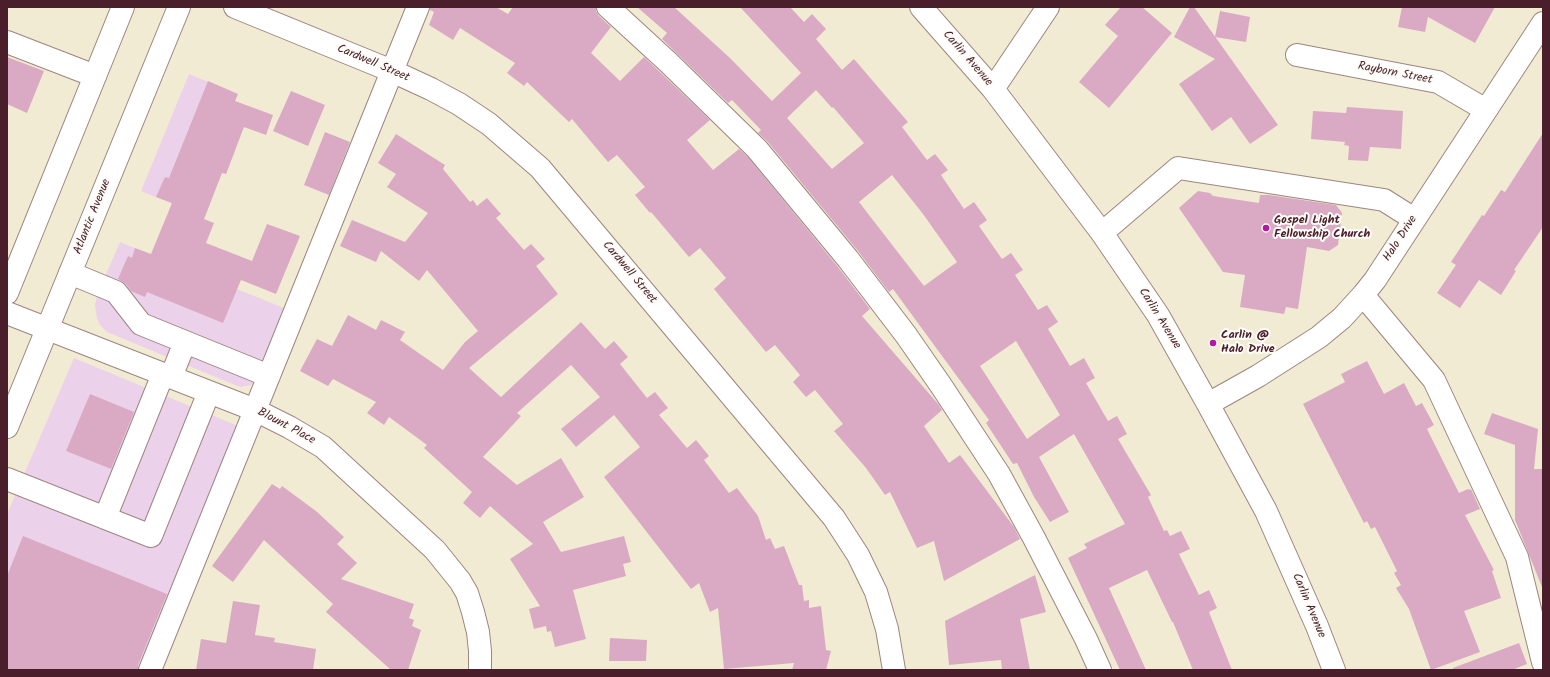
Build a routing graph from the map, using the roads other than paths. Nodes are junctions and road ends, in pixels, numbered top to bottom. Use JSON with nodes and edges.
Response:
{"nodes":[{"id":1,"x":124,"y":7,"type":"edge"},
{"id":2,"x":179,"y":7,"type":"edge"},
{"id":3,"x":235,"y":7,"type":"edge"},
{"id":4,"x":418,"y":7,"type":"edge"},
{"id":5,"x":608,"y":7,"type":"edge"},
{"id":6,"x":921,"y":7,"type":"edge"},
{"id":7,"x":1048,"y":7,"type":"edge"},
{"id":8,"x":1543,"y":23,"type":"edge"},
{"id":9,"x":7,"y":42,"type":"edge"},
{"id":10,"x":1297,"y":55,"type":"dead end"},
{"id":11,"x":392,"y":71,"type":"junction"},
{"id":12,"x":94,"y":76,"type":"junction"},
{"id":13,"x":993,"y":89,"type":"junction"},
{"id":14,"x":1486,"y":110,"type":"junction"},
{"id":15,"x":1414,"y":219,"type":"junction"},
{"id":16,"x":1102,"y":233,"type":"junction"},
{"id":17,"x":70,"y":273,"type":"junction"},
{"id":18,"x":7,"y":293,"type":"edge"},
{"id":19,"x":1363,"y":295,"type":"junction"},
{"id":20,"x":7,"y":313,"type":"edge"},
{"id":21,"x":48,"y":329,"type":"junction"},
{"id":22,"x":185,"y":342,"type":"junction"},
{"id":23,"x":167,"y":375,"type":"junction"},
{"id":24,"x":269,"y":376,"type":"junction"},
{"id":25,"x":209,"y":392,"type":"junction"},
{"id":26,"x":1208,"y":404,"type":"junction"},
{"id":27,"x":255,"y":410,"type":"junction"},
{"id":28,"x":7,"y":427,"type":"edge"},
{"id":29,"x":7,"y":479,"type":"edge"},
{"id":30,"x":105,"y":518,"type":"junction"},
{"id":31,"x":1543,"y":662,"type":"edge"},
{"id":32,"x":150,"y":670,"type":"edge"},
{"id":33,"x":480,"y":670,"type":"edge"},
{"id":34,"x":894,"y":670,"type":"edge"},
{"id":35,"x":1100,"y":670,"type":"edge"},
{"id":36,"x":1334,"y":670,"type":"edge"}],
"edges":[{"from":1,"to":12,"type":"street"},
{"from":2,"to":17,"type":"street","name":"Atlantic Avenue"},
{"from":3,"to":11,"type":"street","name":"Cardwell Street"},
{"from":4,"to":11,"type":"street"},
{"from":5,"to":35,"type":"street"},
{"from":6,"to":13,"type":"street","name":"Carlin Avenue"},
{"from":7,"to":13,"type":"street"},
{"from":8,"to":14,"type":"street","name":"Halo Drive"},
{"from":9,"to":12,"type":"street"},
{"from":10,"to":14,"type":"street","name":"Rayborn Street"},
{"from":11,"to":24,"type":"street"},
{"from":11,"to":34,"type":"street","name":"Cardwell Street"},
{"from":12,"to":18,"type":"street"},
{"from":13,"to":16,"type":"street","name":"Carlin Avenue"},
{"from":14,"to":15,"type":"street","name":"Halo Drive"},
{"from":15,"to":16,"type":"street"},
{"from":15,"to":19,"type":"street","name":"Halo Drive"},
{"from":16,"to":26,"type":"street","name":"Carlin Avenue"},
{"from":17,"to":21,"type":"street","name":"Atlantic Avenue"},
{"from":17,"to":22,"type":"street"},
{"from":19,"to":26,"type":"street","name":"Halo Drive"},
{"from":19,"to":31,"type":"street"},
{"from":20,"to":21,"type":"street","name":"Blount Place"},
{"from":21,"to":23,"type":"street","name":"Blount Place"},
{"from":21,"to":28,"type":"street","name":"Atlantic Avenue"},
{"from":22,"to":23,"type":"street"},
{"from":22,"to":24,"type":"street"},
{"from":23,"to":25,"type":"street","name":"Blount Place"},
{"from":23,"to":30,"type":"street"},
{"from":24,"to":27,"type":"street"},
{"from":25,"to":27,"type":"street","name":"Blount Place"},
{"from":25,"to":30,"type":"street"},
{"from":26,"to":36,"type":"street","name":"Carlin Avenue"},
{"from":27,"to":32,"type":"street"},
{"from":27,"to":33,"type":"street","name":"Blount Place"},
{"from":29,"to":30,"type":"street"}]}
